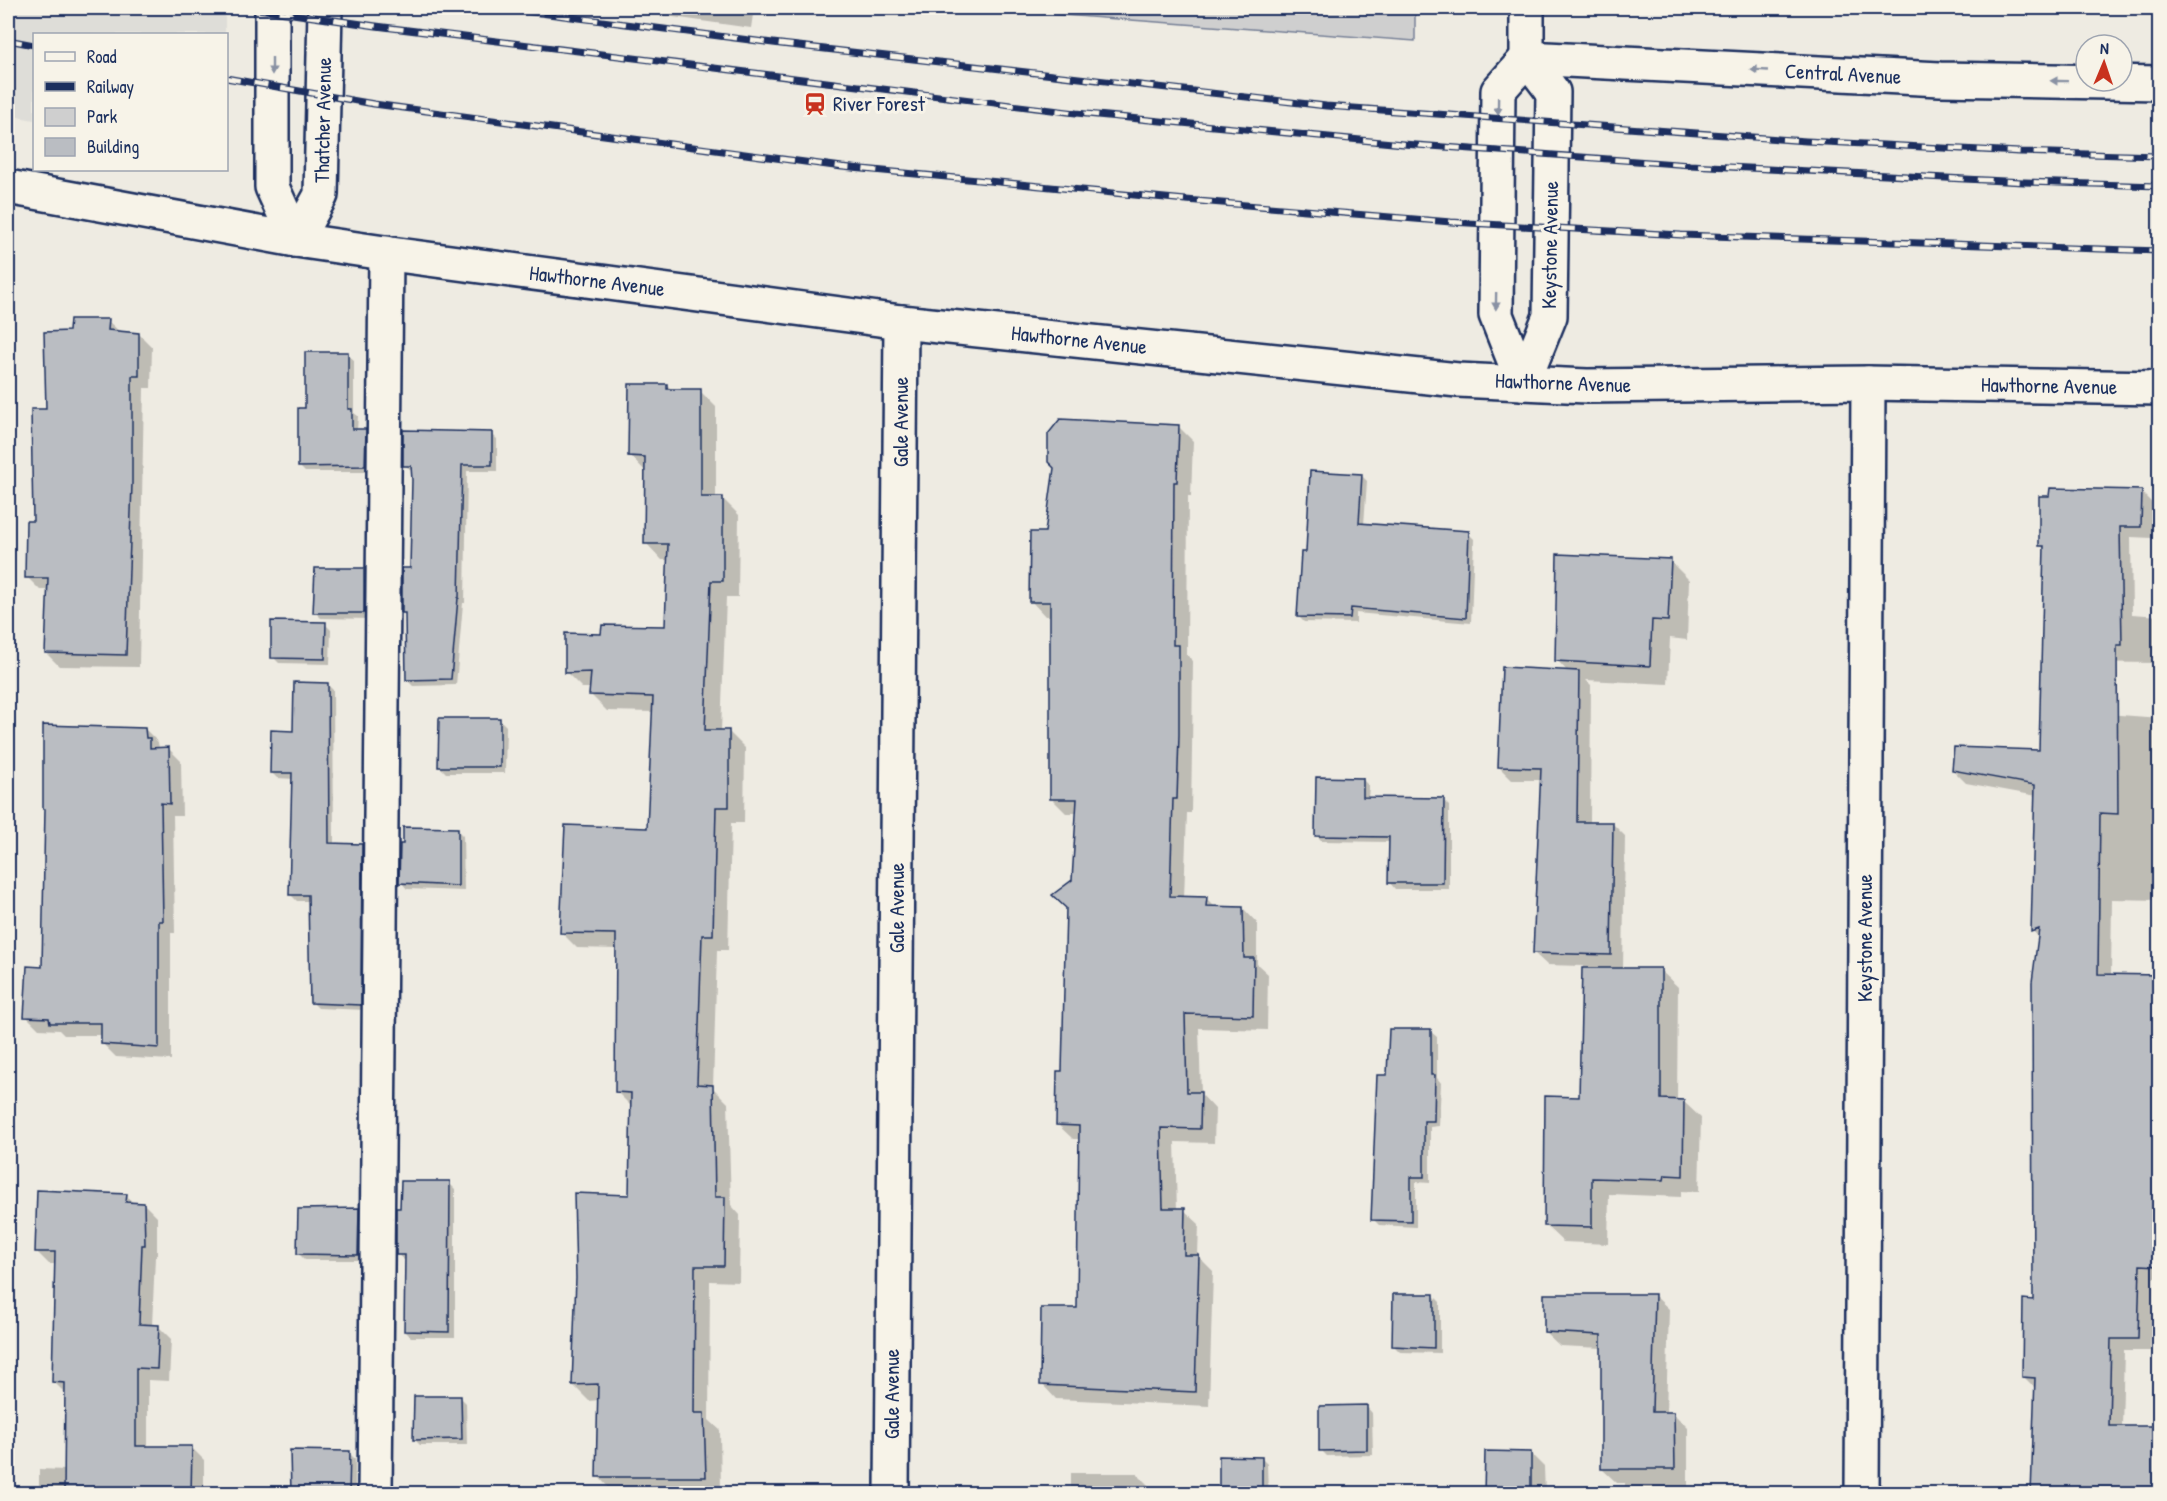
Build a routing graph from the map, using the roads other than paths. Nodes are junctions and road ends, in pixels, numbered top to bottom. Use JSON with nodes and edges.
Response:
{"nodes":[{"id":1,"x":272,"y":8,"type":"edge"},
{"id":2,"x":325,"y":8,"type":"edge"},
{"id":3,"x":1527,"y":8,"type":"edge"},
{"id":4,"x":1527,"y":58,"type":"junction"},
{"id":5,"x":2160,"y":83,"type":"edge"},
{"id":6,"x":8,"y":187,"type":"edge"},
{"id":7,"x":296,"y":240,"type":"junction"},
{"id":8,"x":386,"y":253,"type":"junction"},
{"id":9,"x":902,"y":322,"type":"junction"},
{"id":10,"x":1522,"y":383,"type":"junction"},
{"id":11,"x":1868,"y":383,"type":"junction"},
{"id":12,"x":2160,"y":388,"type":"edge"},
{"id":13,"x":375,"y":1494,"type":"edge"},
{"id":14,"x":892,"y":1494,"type":"edge"},
{"id":15,"x":1862,"y":1494,"type":"edge"}],
"edges":[{"from":1,"to":7,"type":"street","one_way":true},
{"from":2,"to":7,"type":"street","name":"Thatcher Avenue"},
{"from":3,"to":4,"type":"street"},
{"from":5,"to":4,"type":"street","name":"Central Avenue","one_way":true},
{"from":4,"to":10,"type":"street","name":"Keystone Avenue"},
{"from":4,"to":10,"type":"street","one_way":true},
{"from":6,"to":7,"type":"street","name":"Hawthorne Avenue"},
{"from":7,"to":8,"type":"street","name":"Hawthorne Avenue"},
{"from":8,"to":9,"type":"street","name":"Hawthorne Avenue"},
{"from":8,"to":13,"type":"street"},
{"from":9,"to":10,"type":"street","name":"Hawthorne Avenue"},
{"from":9,"to":14,"type":"street","name":"Gale Avenue"},
{"from":10,"to":11,"type":"street","name":"Hawthorne Avenue"},
{"from":11,"to":12,"type":"street","name":"Hawthorne Avenue"},
{"from":11,"to":15,"type":"street","name":"Keystone Avenue"}]}
